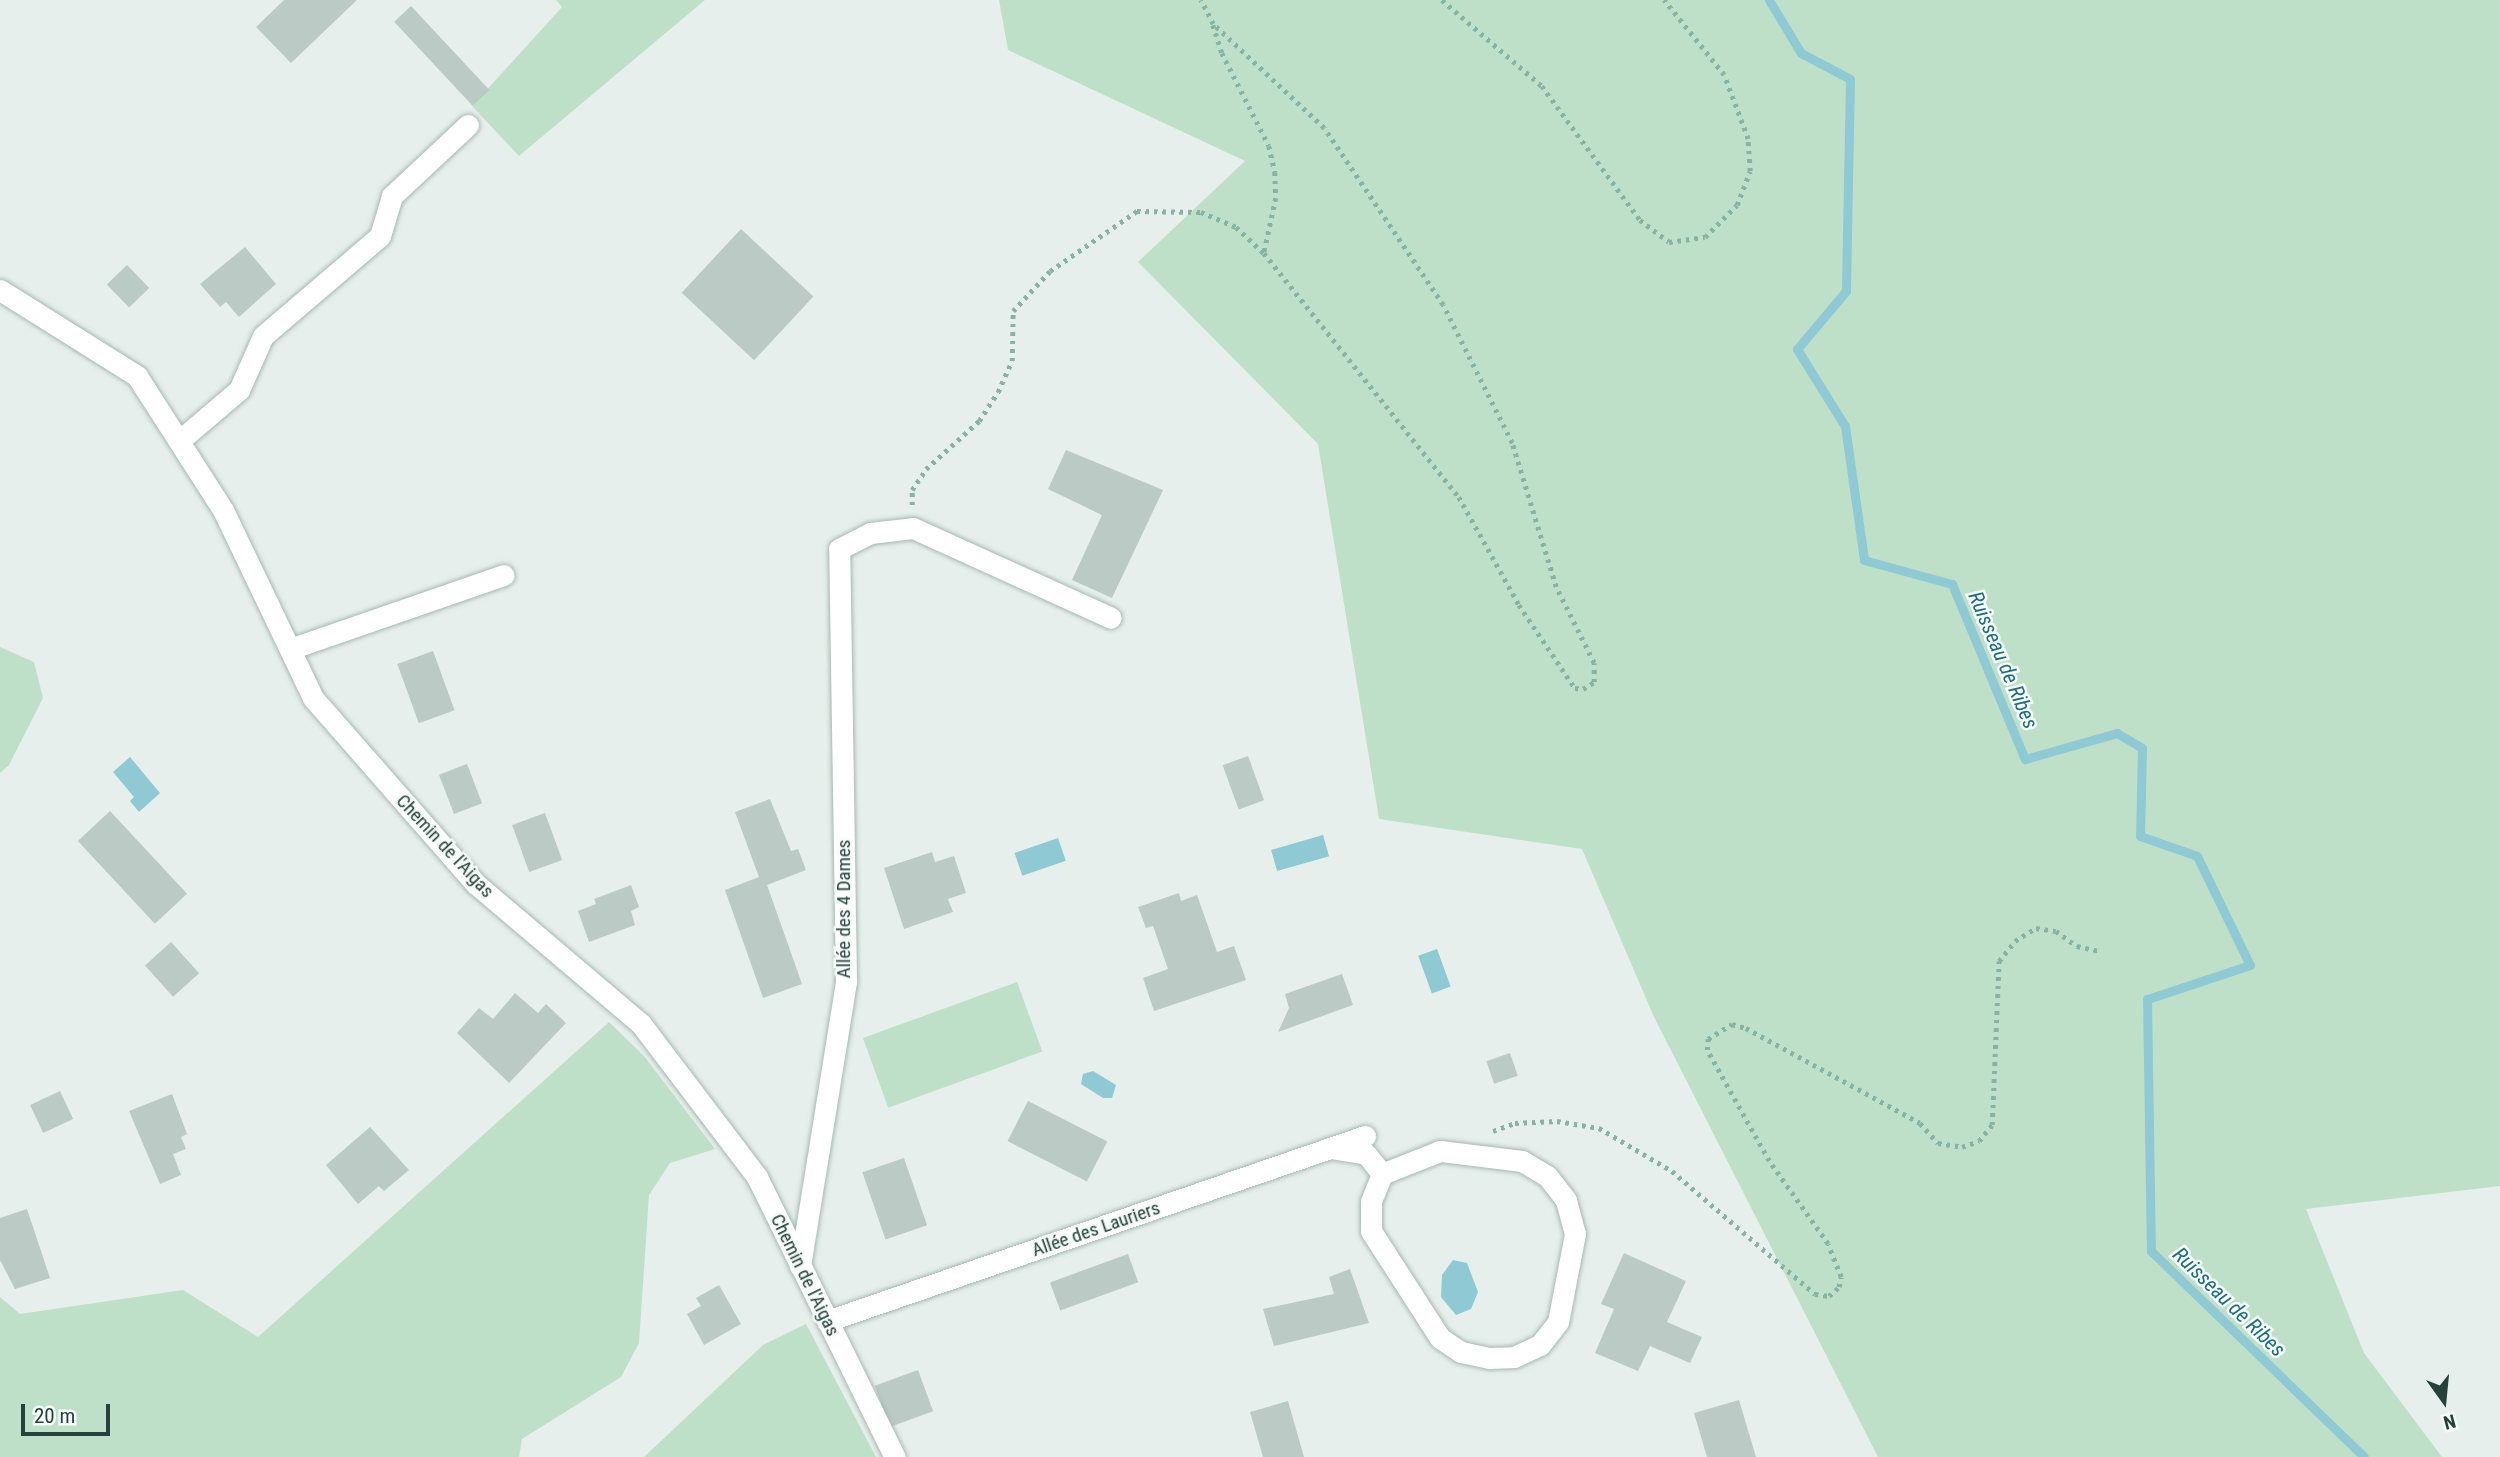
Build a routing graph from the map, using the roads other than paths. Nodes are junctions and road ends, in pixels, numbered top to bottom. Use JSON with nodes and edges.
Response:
{"nodes":[{"id":1,"x":468,"y":125,"type":"dead end"},
{"id":2,"x":0,"y":290,"type":"edge"},
{"id":3,"x":179,"y":441,"type":"junction"},
{"id":4,"x":504,"y":575,"type":"dead end"},
{"id":5,"x":1111,"y":618,"type":"dead end"},
{"id":6,"x":290,"y":649,"type":"junction"},
{"id":7,"x":1365,"y":1136,"type":"dead end"},
{"id":8,"x":1330,"y":1148,"type":"junction"},
{"id":9,"x":1382,"y":1174,"type":"junction"},
{"id":10,"x":800,"y":1266,"type":"junction"},
{"id":11,"x":827,"y":1321,"type":"junction"},
{"id":12,"x":895,"y":1457,"type":"edge"}],
"edges":[{"from":1,"to":3,"type":"street"},
{"from":2,"to":3,"type":"street","name":"Chemin de l'Aigas"},
{"from":3,"to":6,"type":"street","name":"Chemin de l'Aigas"},
{"from":4,"to":6,"type":"street"},
{"from":5,"to":10,"type":"street","name":"Allée des 4 Dames"},
{"from":6,"to":10,"type":"street","name":"Chemin de l'Aigas"},
{"from":7,"to":8,"type":"street","name":"Allée des Lauriers"},
{"from":8,"to":9,"type":"street"},
{"from":8,"to":11,"type":"street","name":"Allée des Lauriers"},
{"from":9,"to":9,"type":"street"},
{"from":10,"to":11,"type":"street","name":"Chemin de l'Aigas"},
{"from":11,"to":12,"type":"street","name":"Chemin de l'Aigas"}]}
